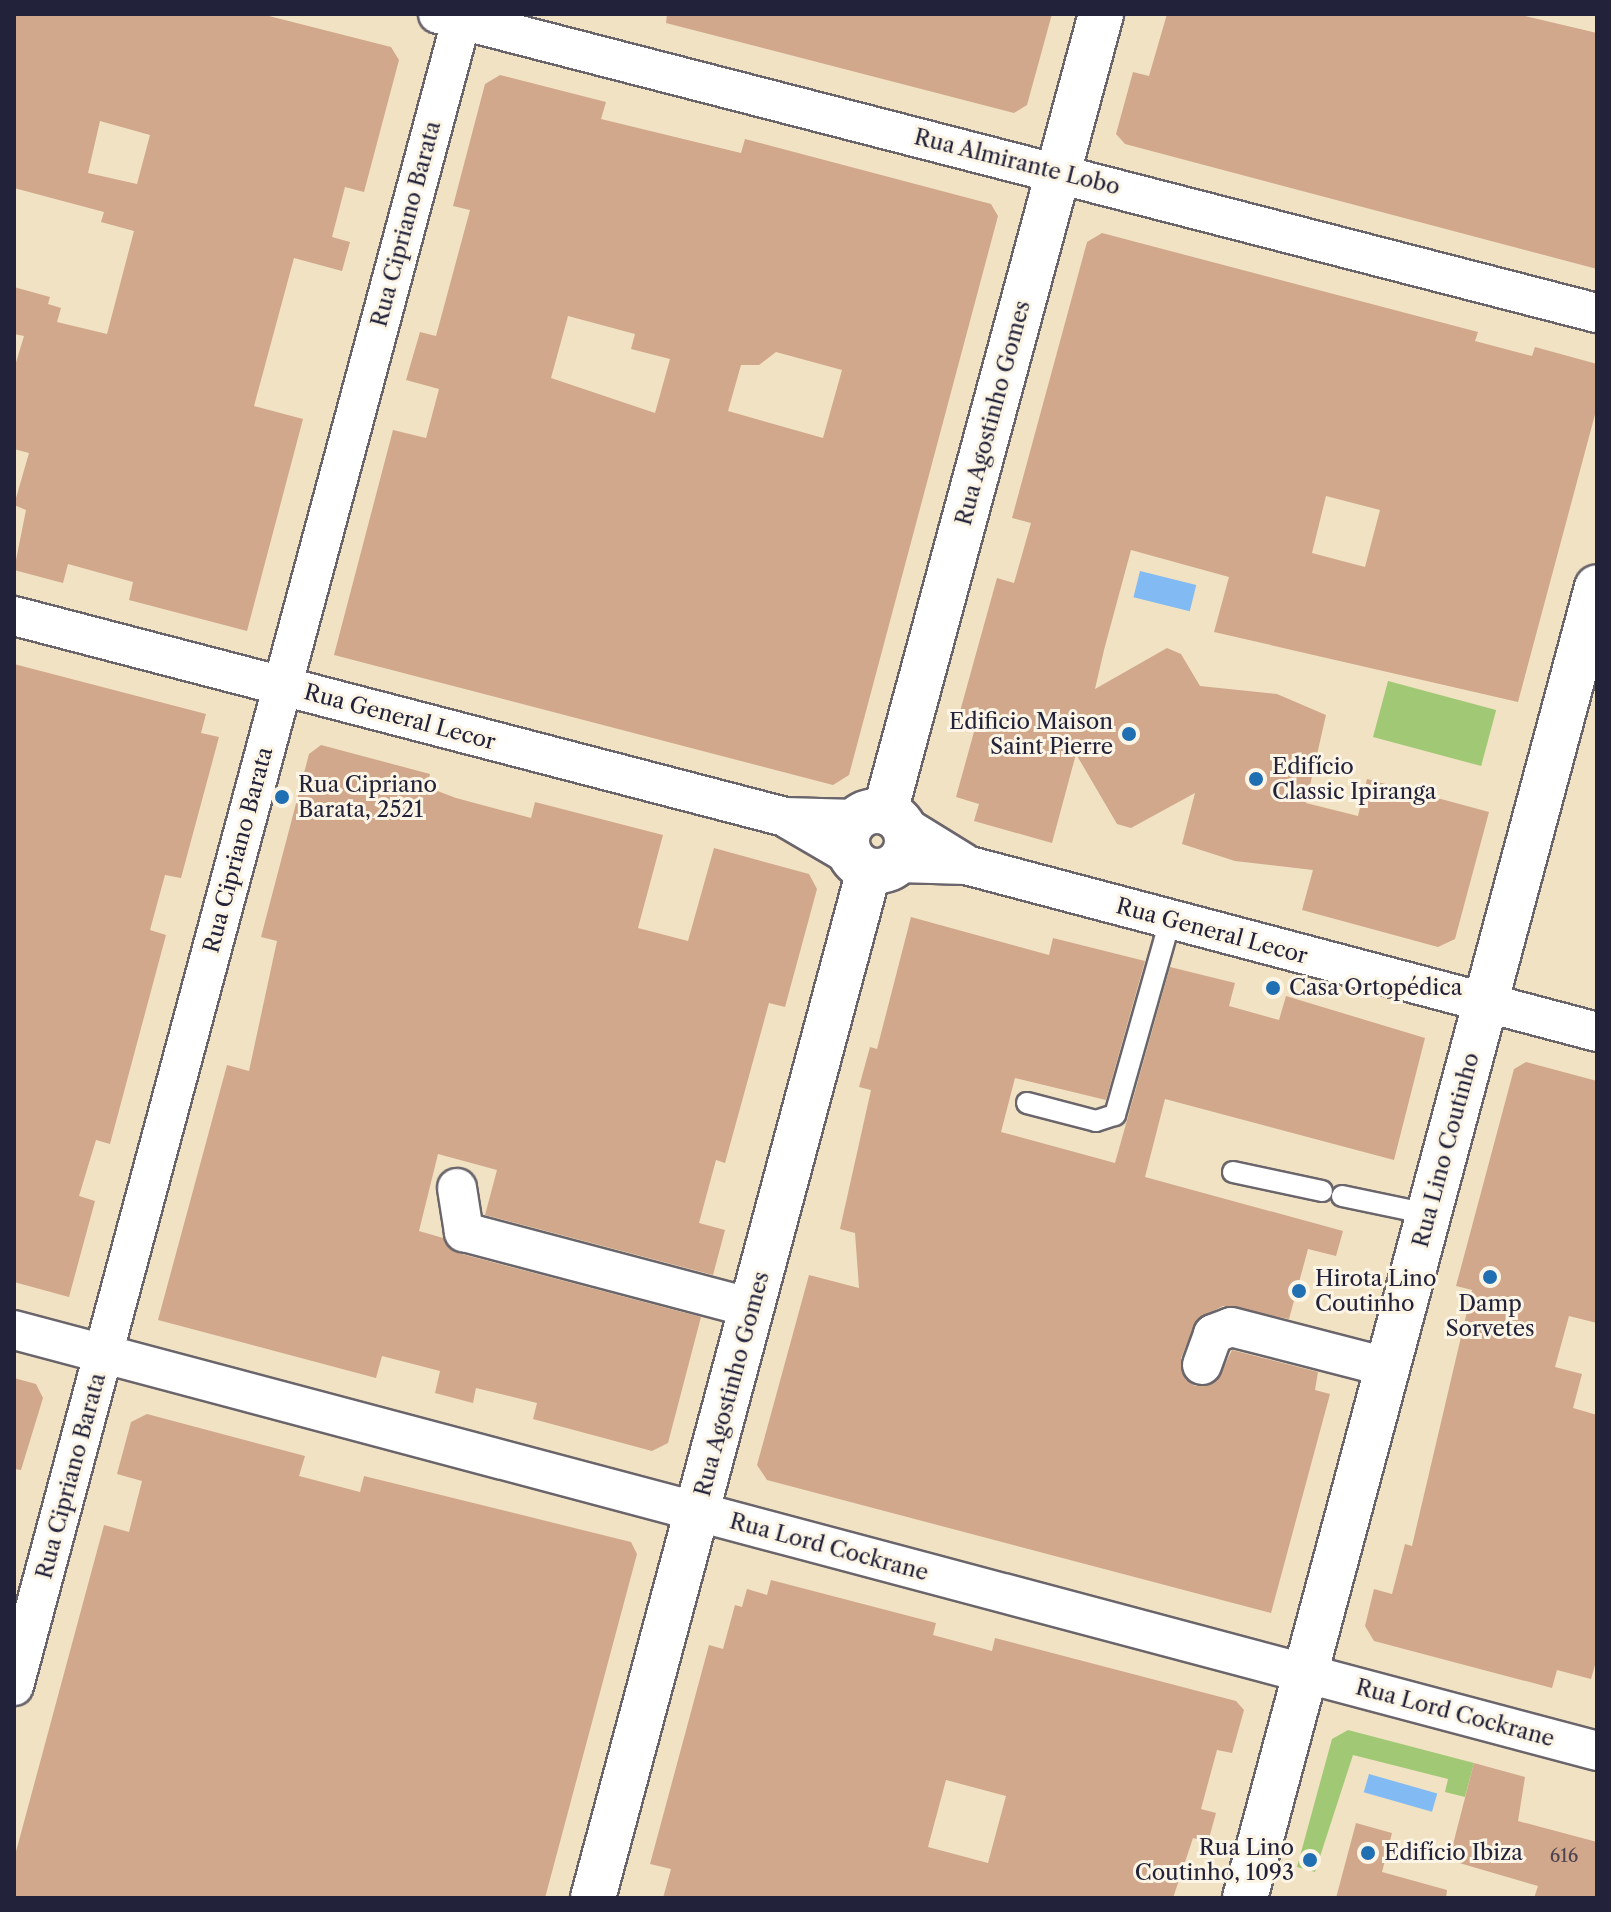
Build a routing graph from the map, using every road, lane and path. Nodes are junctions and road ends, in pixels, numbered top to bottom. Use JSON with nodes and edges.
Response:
{"nodes":[{"id":1,"x":1101,"y":14,"type":"edge"},
{"id":2,"x":454,"y":16,"type":"edge"},
{"id":3,"x":1058,"y":173,"type":"junction"},
{"id":4,"x":1597,"y":313,"type":"edge"},
{"id":5,"x":1597,"y":587,"type":"edge"},
{"id":6,"x":14,"y":616,"type":"edge"},
{"id":7,"x":282,"y":686,"type":"junction"},
{"id":8,"x":877,"y":841,"type":"junction"},
{"id":9,"x":1170,"y":920,"type":"junction"},
{"id":10,"x":1486,"y":1004,"type":"junction"},
{"id":11,"x":1597,"y":1032,"type":"edge"},
{"id":12,"x":1027,"y":1103,"type":"dead end"},
{"id":13,"x":1233,"y":1172,"type":"dead end"},
{"id":14,"x":457,"y":1188,"type":"dead end"},
{"id":15,"x":1322,"y":1191,"type":"dead end"},
{"id":16,"x":1342,"y":1196,"type":"dead end"},
{"id":17,"x":1428,"y":1214,"type":"junction"},
{"id":18,"x":751,"y":1308,"type":"junction"},
{"id":19,"x":14,"y":1330,"type":"edge"},
{"id":20,"x":103,"y":1353,"type":"junction"},
{"id":21,"x":1202,"y":1365,"type":"dead end"},
{"id":22,"x":1387,"y":1367,"type":"junction"},
{"id":23,"x":698,"y":1513,"type":"junction"},
{"id":24,"x":20,"y":1640,"type":"edge"},
{"id":25,"x":1304,"y":1672,"type":"junction"},
{"id":26,"x":14,"y":1686,"type":"edge"},
{"id":27,"x":1597,"y":1751,"type":"edge"},
{"id":28,"x":593,"y":1898,"type":"edge"},
{"id":29,"x":1245,"y":1898,"type":"edge"}],
"edges":[{"from":1,"to":3,"type":"street","name":"Rua Agostinho Gomes"},
{"from":2,"to":3,"type":"street","name":"Rua Almirante Lobo"},
{"from":2,"to":7,"type":"street","name":"Rua Cipriano Barata"},
{"from":3,"to":4,"type":"street","name":"Rua Almirante Lobo"},
{"from":3,"to":8,"type":"street","name":"Rua Agostinho Gomes"},
{"from":5,"to":10,"type":"street","name":"Rua Lino Coutinho"},
{"from":6,"to":7,"type":"street","name":"Rua General Lecor"},
{"from":7,"to":8,"type":"street","name":"Rua General Lecor"},
{"from":7,"to":20,"type":"street","name":"Rua Cipriano Barata"},
{"from":8,"to":9,"type":"street","name":"Rua General Lecor"},
{"from":8,"to":18,"type":"street","name":"Rua Agostinho Gomes"},
{"from":9,"to":10,"type":"street","name":"Rua General Lecor"},
{"from":9,"to":12,"type":"lane"},
{"from":10,"to":11,"type":"street","name":"Rua General Lecor"},
{"from":10,"to":17,"type":"street","name":"Rua Lino Coutinho"},
{"from":13,"to":15,"type":"lane"},
{"from":14,"to":18,"type":"street"},
{"from":16,"to":17,"type":"lane"},
{"from":17,"to":22,"type":"street","name":"Rua Lino Coutinho"},
{"from":18,"to":23,"type":"street","name":"Rua Agostinho Gomes"},
{"from":19,"to":20,"type":"street","name":"Rua Lord Cockrane"},
{"from":20,"to":23,"type":"street","name":"Rua Lord Cockrane"},
{"from":20,"to":24,"type":"street","name":"Rua Cipriano Barata"},
{"from":21,"to":22,"type":"street"},
{"from":22,"to":25,"type":"street","name":"Rua Lino Coutinho"},
{"from":23,"to":25,"type":"street","name":"Rua Lord Cockrane"},
{"from":23,"to":28,"type":"street","name":"Rua Agostinho Gomes"},
{"from":24,"to":26,"type":"street","name":"Rua Cipriano Barata"},
{"from":25,"to":27,"type":"street","name":"Rua Lord Cockrane"},
{"from":25,"to":29,"type":"street","name":"Rua Lino Coutinho"}]}
